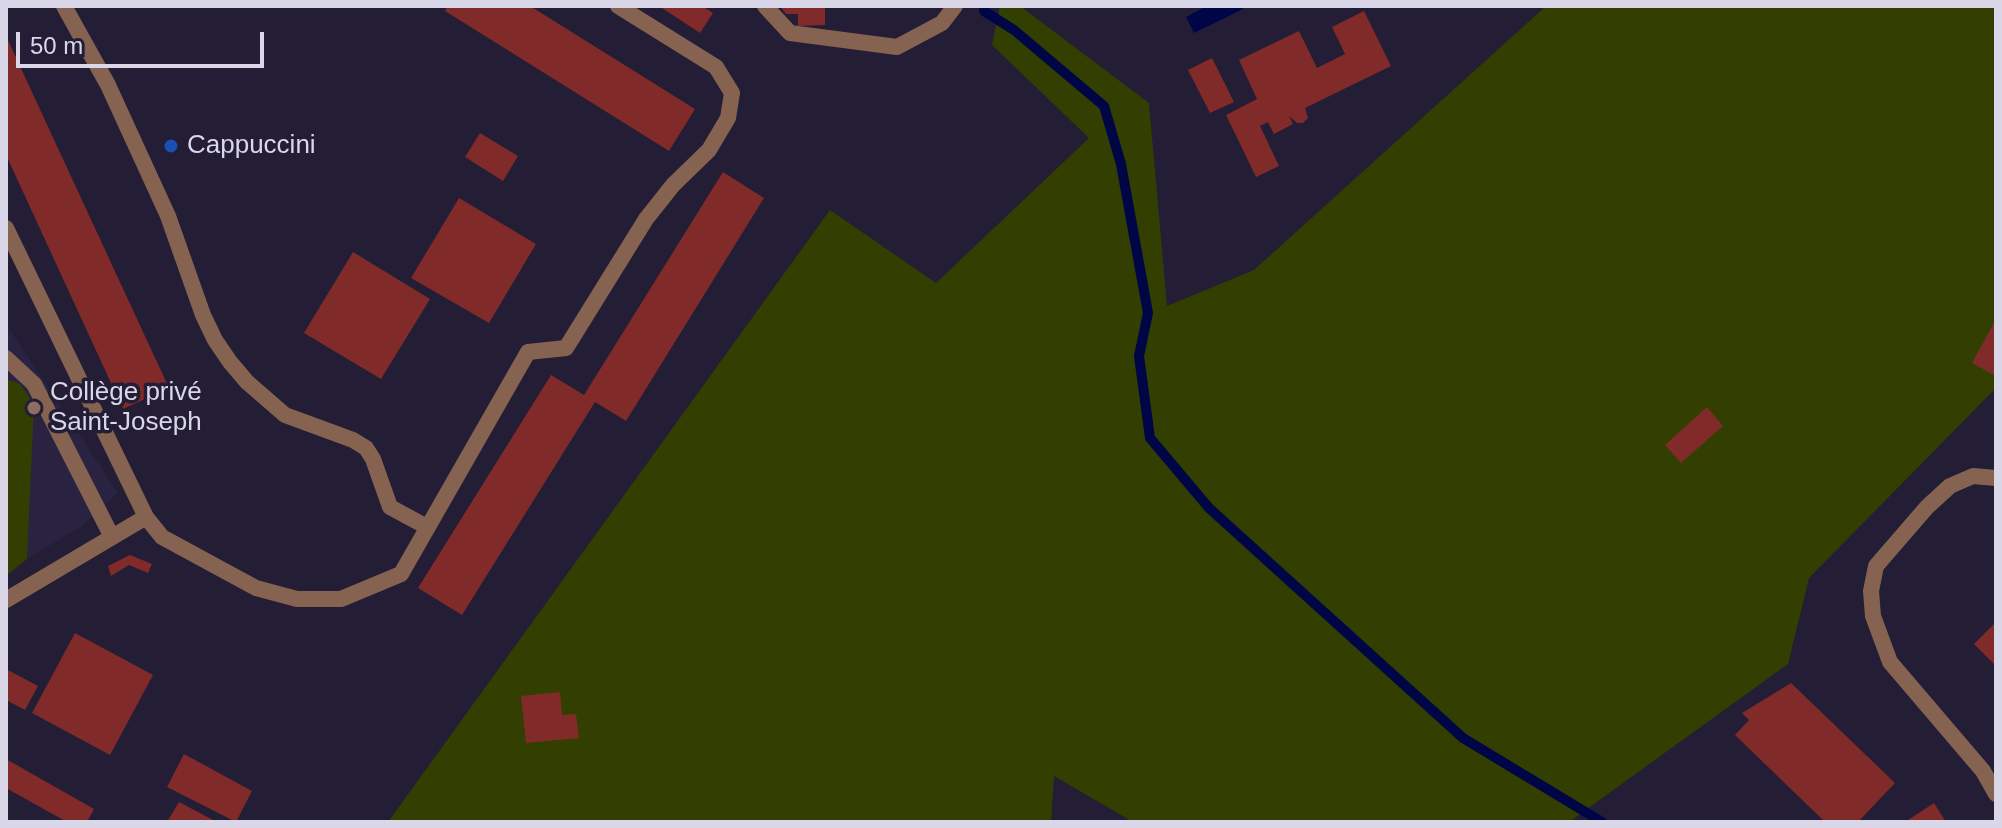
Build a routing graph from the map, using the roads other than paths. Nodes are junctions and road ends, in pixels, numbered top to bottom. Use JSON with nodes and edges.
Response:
{"nodes":[{"id":1,"x":64,"y":6,"type":"edge"},
{"id":2,"x":618,"y":6,"type":"edge"},
{"id":3,"x":765,"y":6,"type":"edge"},
{"id":4,"x":955,"y":6,"type":"edge"},
{"id":5,"x":6,"y":228,"type":"edge"},
{"id":6,"x":6,"y":358,"type":"edge"},
{"id":7,"x":1996,"y":478,"type":"edge"},
{"id":8,"x":146,"y":517,"type":"junction"},
{"id":9,"x":427,"y":527,"type":"junction"},
{"id":10,"x":112,"y":537,"type":"junction"},
{"id":11,"x":6,"y":600,"type":"edge"},
{"id":12,"x":1996,"y":794,"type":"edge"}],
"edges":[{"from":1,"to":9,"type":"street"},
{"from":2,"to":9,"type":"street"},
{"from":3,"to":4,"type":"street"},
{"from":5,"to":8,"type":"street"},
{"from":6,"to":10,"type":"street"},
{"from":7,"to":12,"type":"street"},
{"from":8,"to":9,"type":"street"},
{"from":8,"to":10,"type":"street"},
{"from":10,"to":11,"type":"street"}]}
